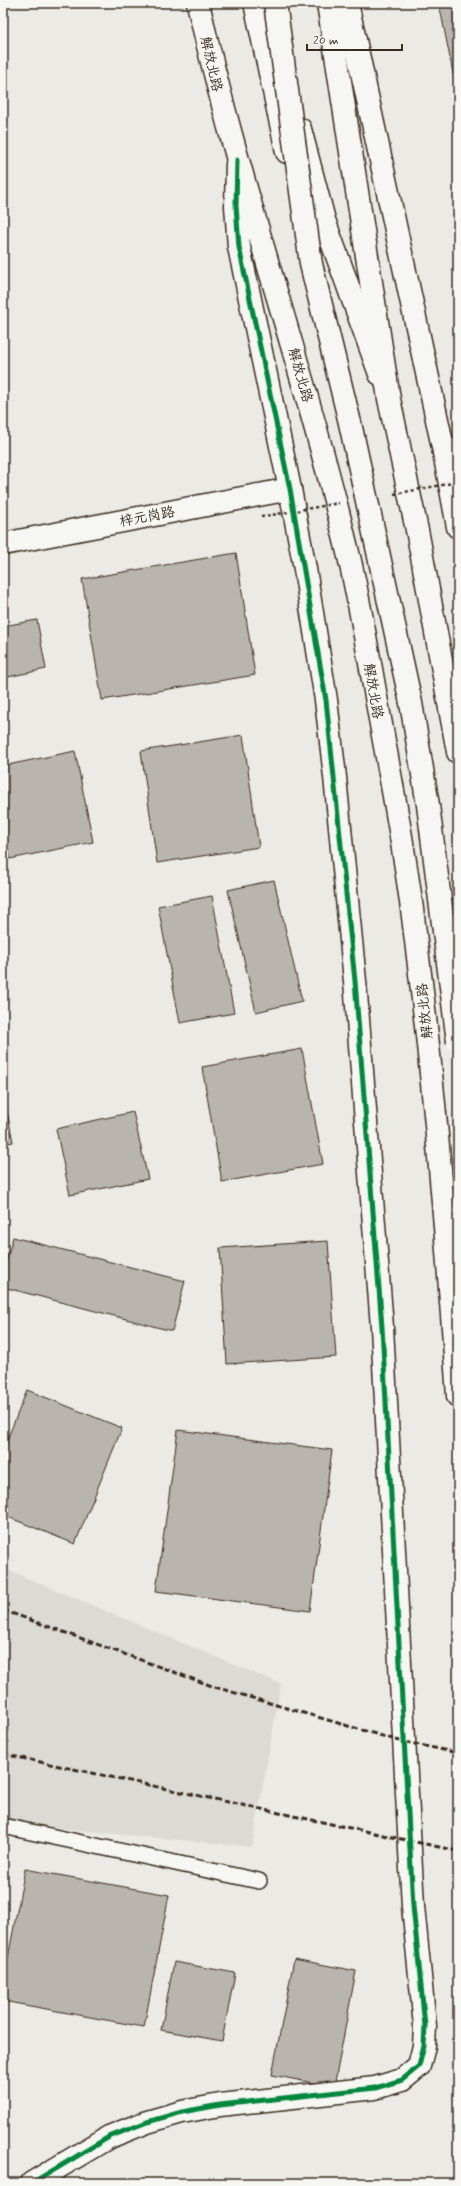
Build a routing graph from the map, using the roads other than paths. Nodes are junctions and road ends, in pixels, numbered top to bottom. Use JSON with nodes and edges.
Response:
{"nodes":[{"id":1,"x":198,"y":3,"type":"edge"},
{"id":2,"x":255,"y":3,"type":"edge"},
{"id":3,"x":274,"y":3,"type":"edge"},
{"id":4,"x":328,"y":3,"type":"edge"},
{"id":5,"x":347,"y":3,"type":"edge"},
{"id":6,"x":237,"y":160,"type":"junction"},
{"id":7,"x":310,"y":264,"type":"junction"},
{"id":8,"x":389,"y":399,"type":"junction"},
{"id":9,"x":451,"y":450,"type":"edge"},
{"id":10,"x":290,"y":489,"type":"junction"},
{"id":11,"x":458,"y":527,"type":"edge"},
{"id":12,"x":3,"y":544,"type":"edge"},
{"id":13,"x":458,"y":752,"type":"edge"},
{"id":14,"x":458,"y":1042,"type":"edge"},
{"id":15,"x":458,"y":1396,"type":"edge"},
{"id":16,"x":3,"y":1826,"type":"edge"},
{"id":17,"x":260,"y":1881,"type":"dead end"},
{"id":18,"x":32,"y":2183,"type":"edge"}],
"edges":[{"from":1,"to":6,"type":"main road","name":"解放北路"},
{"from":2,"to":7,"type":"main road","bridge":true},
{"from":3,"to":7,"type":"main road","bridge":true},
{"from":3,"to":8,"type":"main road"},
{"from":4,"to":8,"type":"main road"},
{"from":5,"to":9,"type":"main road"},
{"from":6,"to":10,"type":"main road"},
{"from":6,"to":15,"type":"main road","name":"解放北路"},
{"from":7,"to":14,"type":"main road","bridge":true},
{"from":8,"to":13,"type":"main road"},
{"from":9,"to":11,"type":"main road"},
{"from":10,"to":12,"type":"main road","name":"梓元岗路"},
{"from":10,"to":18,"type":"main road"},
{"from":16,"to":17,"type":"lane"}]}
